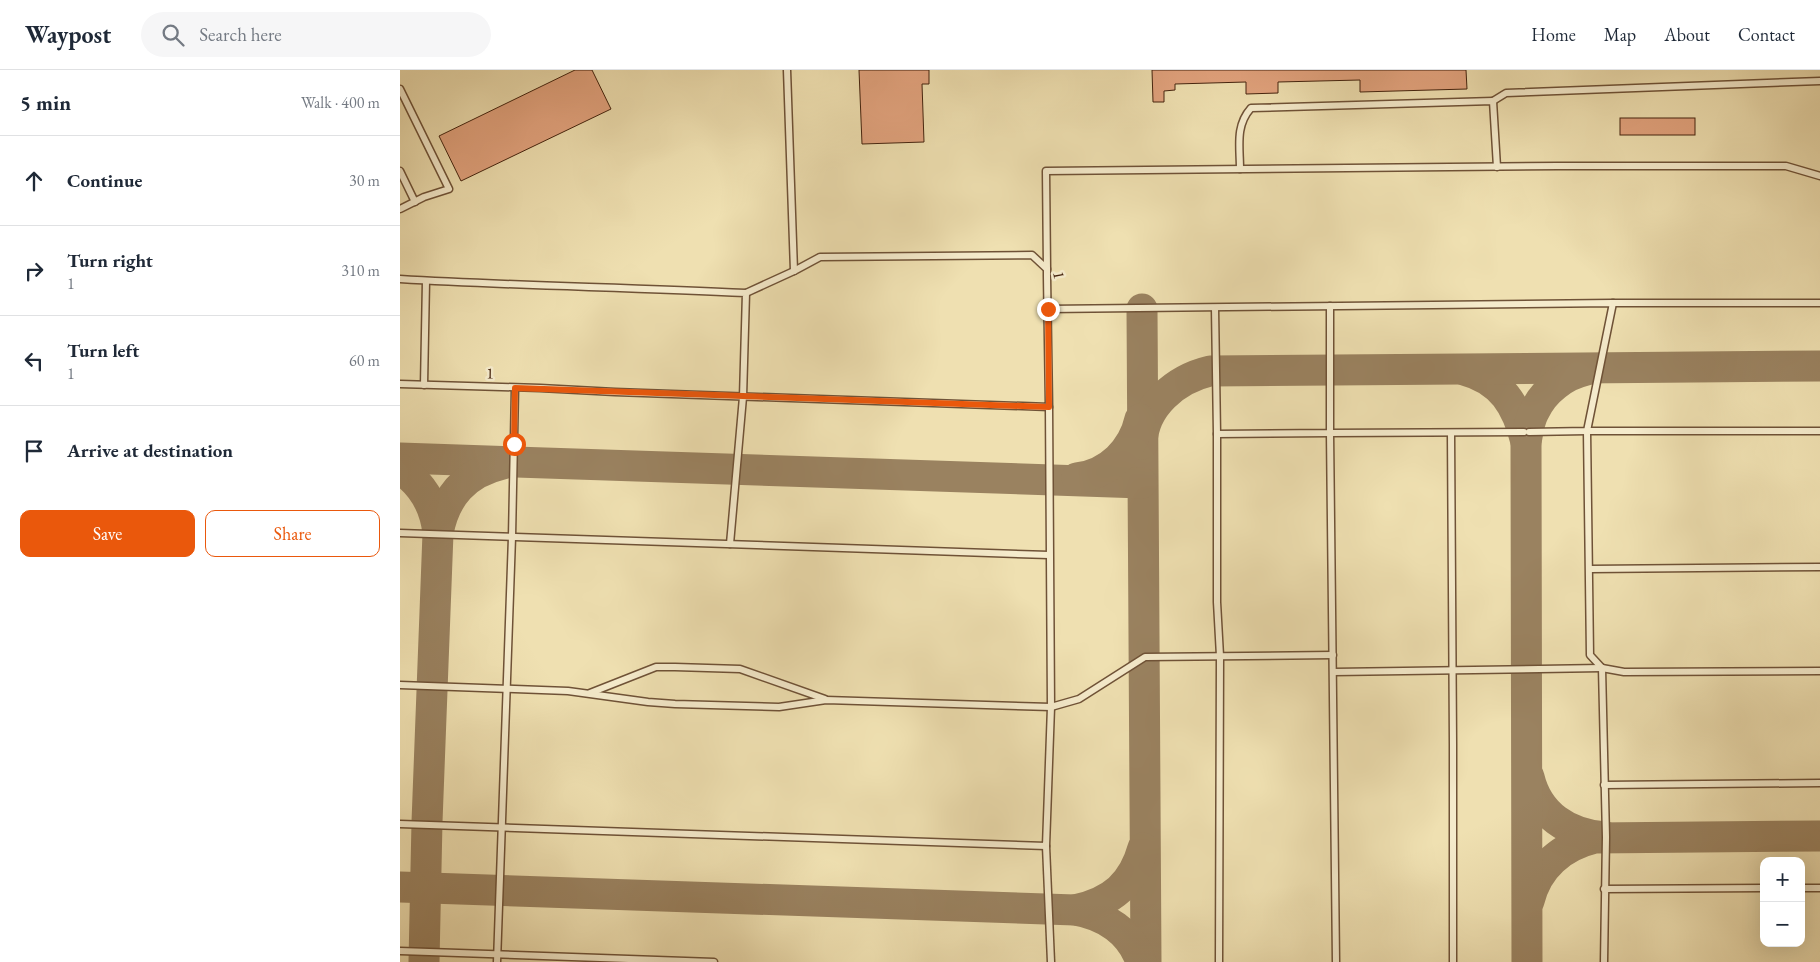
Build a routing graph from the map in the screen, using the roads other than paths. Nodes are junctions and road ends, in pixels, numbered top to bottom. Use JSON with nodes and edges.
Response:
{"nodes":[{"id":1,"x":787,"y":70,"type":"edge"},
{"id":2,"x":1820,"y":81,"type":"edge"},
{"id":3,"x":400,"y":88,"type":"edge"},
{"id":4,"x":1493,"y":101,"type":"junction"},
{"id":5,"x":1497,"y":167,"type":"junction"},
{"id":6,"x":1240,"y":169,"type":"junction"},
{"id":7,"x":400,"y":171,"type":"edge"},
{"id":8,"x":1820,"y":176,"type":"edge"},
{"id":9,"x":415,"y":202,"type":"junction"},
{"id":10,"x":400,"y":209,"type":"edge"},
{"id":11,"x":1047,"y":269,"type":"junction"},
{"id":12,"x":794,"y":271,"type":"junction"},
{"id":13,"x":400,"y":279,"type":"edge"},
{"id":14,"x":426,"y":281,"type":"junction"},
{"id":15,"x":746,"y":293,"type":"junction"},
{"id":16,"x":1613,"y":303,"type":"junction"},
{"id":17,"x":1820,"y":303,"type":"edge"},
{"id":18,"x":1330,"y":306,"type":"junction"},
{"id":19,"x":1215,"y":308,"type":"junction"},
{"id":20,"x":1048,"y":309,"type":"junction"},
{"id":21,"x":400,"y":384,"type":"edge"},
{"id":22,"x":424,"y":385,"type":"junction"},
{"id":23,"x":515,"y":388,"type":"junction"},
{"id":24,"x":743,"y":397,"type":"junction"},
{"id":25,"x":1049,"y":407,"type":"junction"},
{"id":26,"x":1820,"y":431,"type":"edge"},
{"id":27,"x":1587,"y":432,"type":"junction"},
{"id":28,"x":1330,"y":433,"type":"junction"},
{"id":29,"x":1451,"y":433,"type":"junction"},
{"id":30,"x":1217,"y":434,"type":"junction"},
{"id":31,"x":400,"y":533,"type":"edge"},
{"id":32,"x":512,"y":537,"type":"junction"},
{"id":33,"x":730,"y":544,"type":"junction"},
{"id":34,"x":1049,"y":555,"type":"junction"},
{"id":35,"x":1820,"y":567,"type":"edge"},
{"id":36,"x":1590,"y":569,"type":"junction"},
{"id":37,"x":1333,"y":655,"type":"junction"},
{"id":38,"x":1220,"y":656,"type":"junction"},
{"id":39,"x":1602,"y":668,"type":"junction"},
{"id":40,"x":1452,"y":670,"type":"junction"},
{"id":41,"x":1820,"y":671,"type":"edge"},
{"id":42,"x":1334,"y":672,"type":"junction"},
{"id":43,"x":400,"y":685,"type":"edge"},
{"id":44,"x":506,"y":689,"type":"junction"},
{"id":45,"x":588,"y":694,"type":"junction"},
{"id":46,"x":826,"y":700,"type":"junction"},
{"id":47,"x":1051,"y":707,"type":"junction"},
{"id":48,"x":1820,"y":783,"type":"edge"},
{"id":49,"x":1604,"y":785,"type":"junction"},
{"id":50,"x":400,"y":824,"type":"edge"},
{"id":51,"x":502,"y":827,"type":"junction"},
{"id":52,"x":1046,"y":846,"type":"junction"},
{"id":53,"x":1760,"y":888,"type":"edge"},
{"id":54,"x":1805,"y":888,"type":"edge"},
{"id":55,"x":1820,"y":888,"type":"edge"},
{"id":56,"x":1604,"y":889,"type":"junction"},
{"id":57,"x":400,"y":951,"type":"edge"},
{"id":58,"x":497,"y":958,"type":"edge"},
{"id":59,"x":714,"y":962,"type":"edge"},
{"id":60,"x":1051,"y":962,"type":"edge"},
{"id":61,"x":1220,"y":962,"type":"edge"},
{"id":62,"x":1336,"y":962,"type":"edge"},
{"id":63,"x":1453,"y":962,"type":"edge"},
{"id":64,"x":1604,"y":962,"type":"edge"}],
"edges":[{"from":1,"to":12,"type":"lane"},
{"from":2,"to":4,"type":"lane"},
{"from":3,"to":9,"type":"lane"},
{"from":4,"to":5,"type":"lane"},
{"from":4,"to":6,"type":"lane"},
{"from":5,"to":6,"type":"lane"},
{"from":5,"to":8,"type":"lane"},
{"from":6,"to":11,"type":"lane"},
{"from":7,"to":9,"type":"lane"},
{"from":9,"to":10,"type":"lane"},
{"from":11,"to":12,"type":"lane","name":"1"},
{"from":11,"to":20,"type":"lane","name":"1"},
{"from":12,"to":15,"type":"lane"},
{"from":13,"to":14,"type":"lane"},
{"from":14,"to":15,"type":"lane"},
{"from":14,"to":22,"type":"lane"},
{"from":15,"to":24,"type":"lane"},
{"from":16,"to":17,"type":"lane"},
{"from":16,"to":18,"type":"lane"},
{"from":16,"to":27,"type":"lane"},
{"from":18,"to":19,"type":"lane"},
{"from":18,"to":28,"type":"lane"},
{"from":19,"to":20,"type":"lane"},
{"from":19,"to":30,"type":"lane"},
{"from":20,"to":25,"type":"lane","name":"1"},
{"from":21,"to":22,"type":"lane","name":"1"},
{"from":22,"to":23,"type":"lane","name":"1"},
{"from":23,"to":24,"type":"lane","name":"1"},
{"from":23,"to":32,"type":"lane"},
{"from":24,"to":25,"type":"lane","name":"1"},
{"from":24,"to":33,"type":"lane"},
{"from":25,"to":34,"type":"lane"},
{"from":26,"to":27,"type":"lane"},
{"from":27,"to":29,"type":"lane"},
{"from":27,"to":36,"type":"lane"},
{"from":28,"to":29,"type":"lane"},
{"from":28,"to":30,"type":"lane"},
{"from":28,"to":37,"type":"lane"},
{"from":29,"to":40,"type":"lane"},
{"from":30,"to":38,"type":"lane"},
{"from":31,"to":32,"type":"lane"},
{"from":32,"to":33,"type":"lane"},
{"from":32,"to":44,"type":"lane"},
{"from":33,"to":34,"type":"lane"},
{"from":34,"to":47,"type":"lane"},
{"from":35,"to":36,"type":"lane"},
{"from":36,"to":39,"type":"lane"},
{"from":37,"to":38,"type":"lane"},
{"from":37,"to":42,"type":"lane"},
{"from":38,"to":47,"type":"lane"},
{"from":38,"to":61,"type":"lane"},
{"from":39,"to":40,"type":"lane"},
{"from":39,"to":41,"type":"lane"},
{"from":39,"to":49,"type":"lane"},
{"from":40,"to":42,"type":"lane"},
{"from":40,"to":63,"type":"lane"},
{"from":42,"to":62,"type":"lane"},
{"from":43,"to":44,"type":"lane"},
{"from":44,"to":45,"type":"lane"},
{"from":44,"to":51,"type":"lane"},
{"from":45,"to":46,"type":"lane"},
{"from":45,"to":46,"type":"lane"},
{"from":46,"to":47,"type":"lane"},
{"from":47,"to":52,"type":"lane"},
{"from":48,"to":49,"type":"lane"},
{"from":49,"to":56,"type":"lane"},
{"from":50,"to":51,"type":"lane"},
{"from":51,"to":52,"type":"lane"},
{"from":51,"to":58,"type":"lane"},
{"from":52,"to":60,"type":"lane"},
{"from":53,"to":56,"type":"lane"},
{"from":54,"to":55,"type":"lane"},
{"from":56,"to":64,"type":"lane"},
{"from":57,"to":58,"type":"lane"},
{"from":58,"to":59,"type":"lane"}]}
